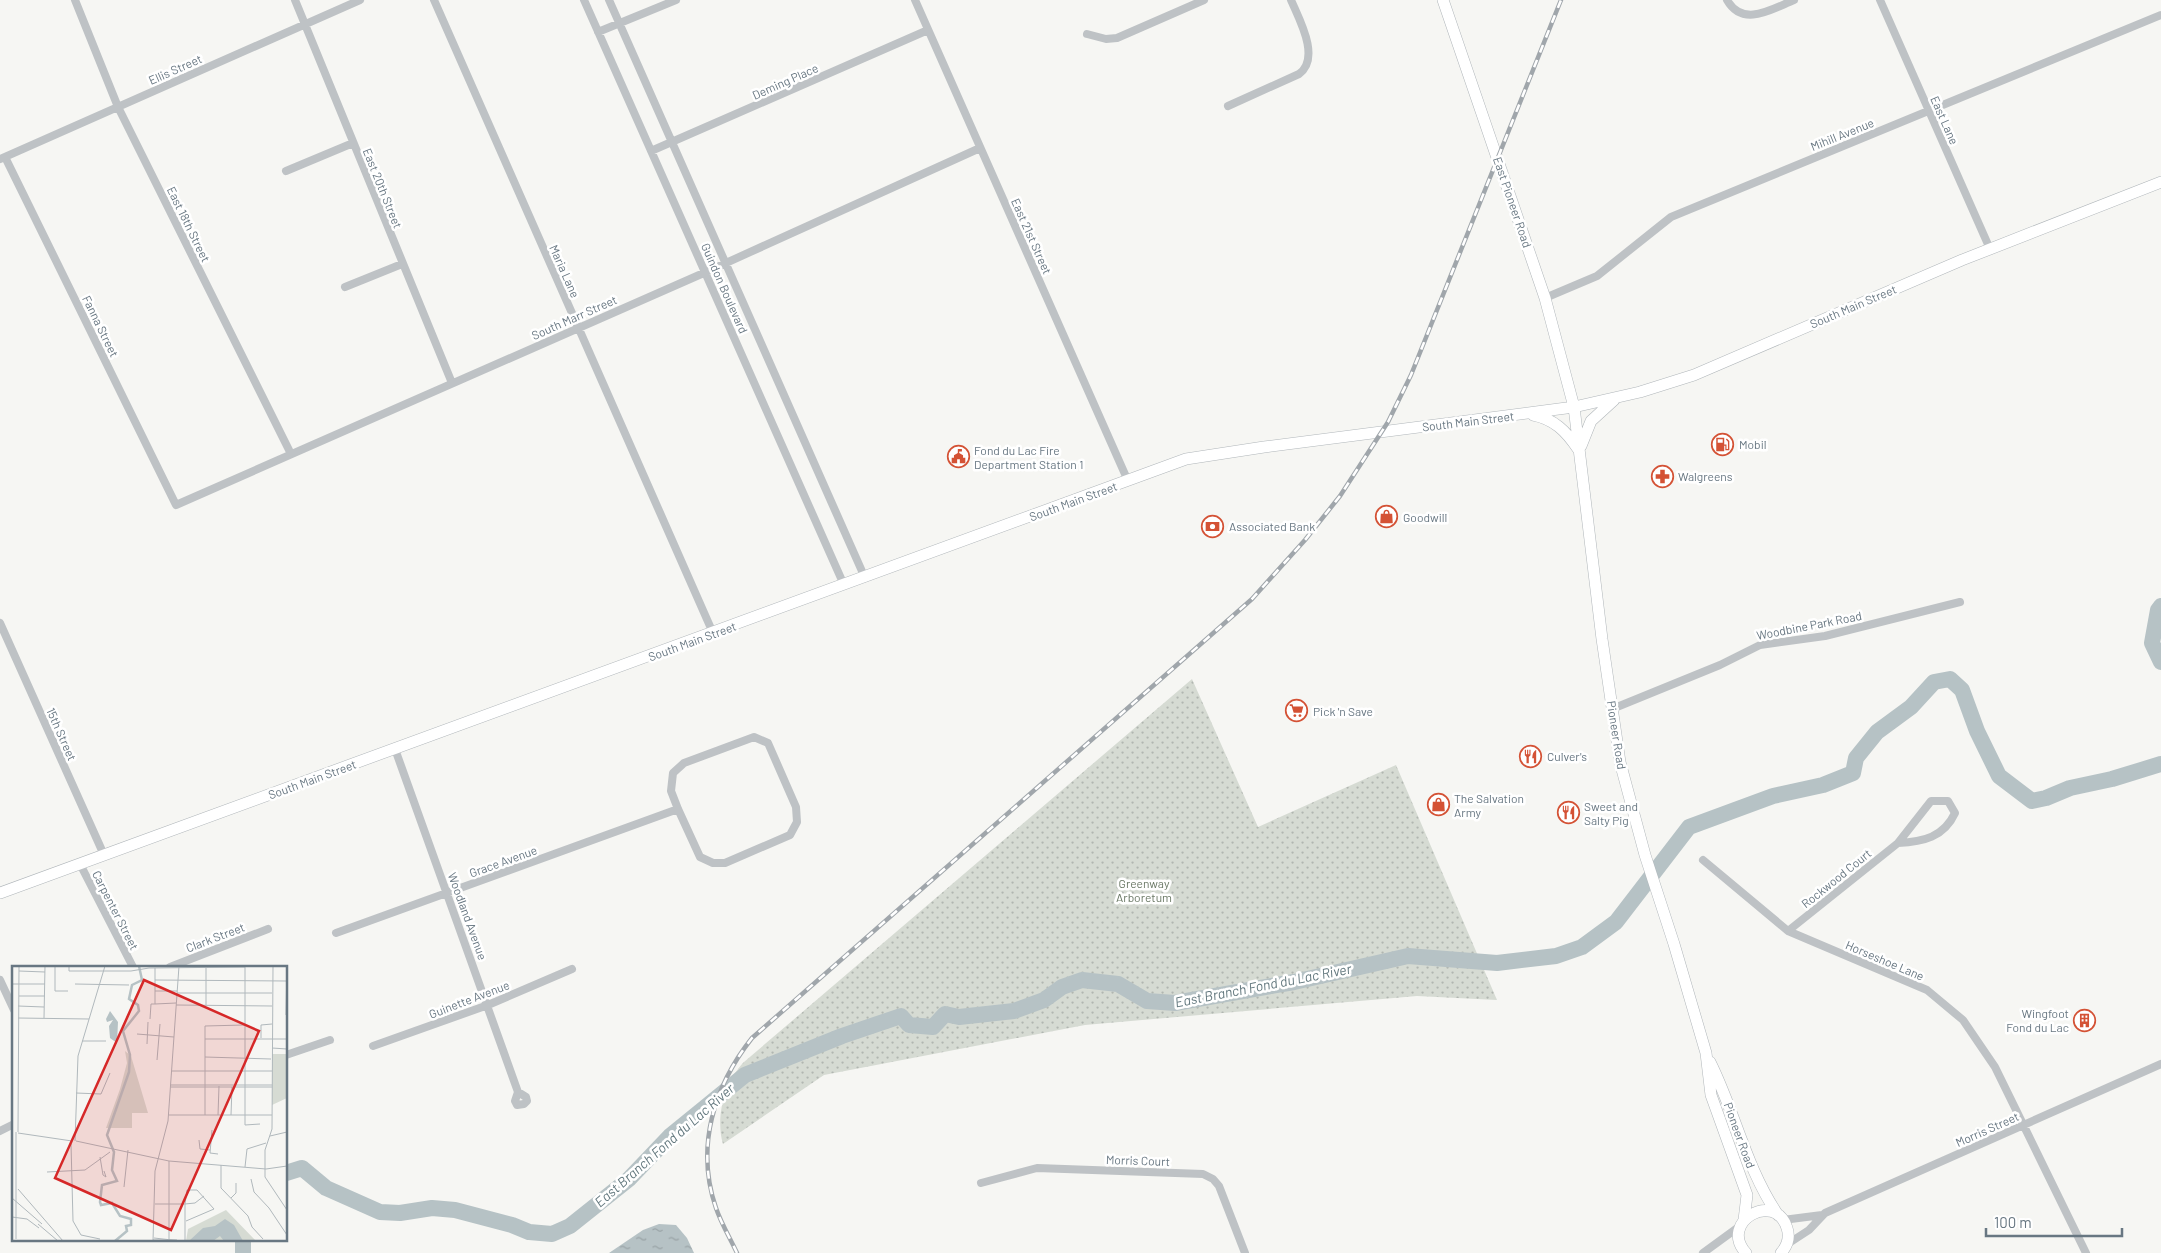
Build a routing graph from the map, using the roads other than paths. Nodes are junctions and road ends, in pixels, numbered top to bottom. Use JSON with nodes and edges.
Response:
{"nodes":[{"id":1,"x":75,"y":0,"type":"edge"},
{"id":2,"x":295,"y":0,"type":"edge"},
{"id":3,"x":360,"y":0,"type":"edge"},
{"id":4,"x":434,"y":0,"type":"edge"},
{"id":5,"x":584,"y":0,"type":"edge"},
{"id":6,"x":609,"y":0,"type":"edge"},
{"id":7,"x":676,"y":0,"type":"edge"},
{"id":8,"x":914,"y":0,"type":"edge"},
{"id":9,"x":1204,"y":0,"type":"edge"},
{"id":10,"x":1290,"y":0,"type":"edge"},
{"id":11,"x":1443,"y":0,"type":"edge"},
{"id":12,"x":1727,"y":0,"type":"edge"},
{"id":13,"x":1794,"y":0,"type":"edge"},
{"id":14,"x":1880,"y":0,"type":"edge"},
{"id":15,"x":2161,"y":15,"type":"edge"},
{"id":16,"x":620,"y":24,"type":"junction"},
{"id":17,"x":304,"y":25,"type":"junction"},
{"id":18,"x":928,"y":30,"type":"junction"},
{"id":19,"x":598,"y":32,"type":"junction"},
{"id":20,"x":1087,"y":34,"type":"dead end"},
{"id":21,"x":1228,"y":106,"type":"dead end"},
{"id":22,"x":118,"y":107,"type":"junction"},
{"id":23,"x":1929,"y":110,"type":"junction"},
{"id":24,"x":353,"y":143,"type":"junction"},
{"id":25,"x":672,"y":143,"type":"junction"},
{"id":26,"x":980,"y":148,"type":"junction"},
{"id":27,"x":651,"y":150,"type":"junction"},
{"id":28,"x":3,"y":158,"type":"edge"},
{"id":29,"x":286,"y":170,"type":"dead end"},
{"id":30,"x":2161,"y":182,"type":"edge"},
{"id":31,"x":1990,"y":249,"type":"junction"},
{"id":32,"x":402,"y":264,"type":"junction"},
{"id":33,"x":726,"y":264,"type":"junction"},
{"id":34,"x":706,"y":272,"type":"junction"},
{"id":35,"x":345,"y":287,"type":"dead end"},
{"id":36,"x":1545,"y":298,"type":"junction"},
{"id":37,"x":578,"y":327,"type":"junction"},
{"id":38,"x":452,"y":383,"type":"junction"},
{"id":39,"x":1619,"y":397,"type":"junction"},
{"id":40,"x":1574,"y":407,"type":"junction"},
{"id":41,"x":1526,"y":413,"type":"junction"},
{"id":42,"x":1579,"y":450,"type":"junction"},
{"id":43,"x":291,"y":454,"type":"junction"},
{"id":44,"x":1128,"y":481,"type":"junction"},
{"id":45,"x":176,"y":505,"type":"joint"},
{"id":46,"x":865,"y":578,"type":"junction"},
{"id":47,"x":844,"y":585,"type":"junction"},
{"id":48,"x":1960,"y":602,"type":"dead end"},
{"id":49,"x":0,"y":623,"type":"edge"},
{"id":50,"x":714,"y":633,"type":"junction"},
{"id":51,"x":1612,"y":709,"type":"junction"},
{"id":52,"x":395,"y":749,"type":"junction"},
{"id":53,"x":678,"y":809,"type":"junction"},
{"id":54,"x":1898,"y":843,"type":"junction"},
{"id":55,"x":104,"y":856,"type":"junction"},
{"id":56,"x":1703,"y":860,"type":"dead end"},
{"id":57,"x":80,"y":864,"type":"junction"},
{"id":58,"x":0,"y":893,"type":"edge"},
{"id":59,"x":448,"y":893,"type":"junction"},
{"id":60,"x":268,"y":929,"type":"dead end"},
{"id":61,"x":1788,"y":931,"type":"junction"},
{"id":62,"x":336,"y":933,"type":"dead end"},
{"id":63,"x":131,"y":966,"type":"edge"},
{"id":64,"x":173,"y":966,"type":"edge"},
{"id":65,"x":572,"y":969,"type":"dead end"},
{"id":66,"x":0,"y":980,"type":"edge"},
{"id":67,"x":488,"y":1004,"type":"junction"},
{"id":68,"x":12,"y":1006,"type":"edge"},
{"id":69,"x":330,"y":1040,"type":"dead end"},
{"id":70,"x":373,"y":1046,"type":"dead end"},
{"id":71,"x":1706,"y":1053,"type":"junction"},
{"id":72,"x":288,"y":1054,"type":"edge"},
{"id":73,"x":2161,"y":1064,"type":"edge"},
{"id":74,"x":518,"y":1092,"type":"dead end"},
{"id":75,"x":12,"y":1125,"type":"edge"},
{"id":76,"x":2024,"y":1125,"type":"junction"},
{"id":77,"x":0,"y":1131,"type":"edge"},
{"id":78,"x":981,"y":1183,"type":"dead end"},
{"id":79,"x":1822,"y":1215,"type":"junction"},
{"id":80,"x":1780,"y":1217,"type":"junction"},
{"id":81,"x":1742,"y":1223,"type":"junction"},
{"id":82,"x":1783,"y":1251,"type":"edge"},
{"id":83,"x":1245,"y":1253,"type":"edge"},
{"id":84,"x":1702,"y":1253,"type":"edge"},
{"id":85,"x":1746,"y":1253,"type":"edge"},
{"id":86,"x":2086,"y":1253,"type":"edge"}],
"edges":[{"from":1,"to":22,"type":"street","name":"East 18th Street"},
{"from":2,"to":17,"type":"street","name":"East 20th Street"},
{"from":3,"to":17,"type":"street","name":"Ellis Street"},
{"from":4,"to":37,"type":"street","name":"Maria Lane"},
{"from":5,"to":19,"type":"street","name":"Guindon Boulevard"},
{"from":6,"to":16,"type":"street","name":"Guindon Boulevard"},
{"from":7,"to":16,"type":"street"},
{"from":8,"to":18,"type":"street","name":"East 21st Street"},
{"from":9,"to":20,"type":"street"},
{"from":10,"to":21,"type":"street"},
{"from":11,"to":36,"type":"main road","name":"East Pioneer Road"},
{"from":12,"to":13,"type":"street"},
{"from":14,"to":23,"type":"street","name":"East Lane"},
{"from":15,"to":23,"type":"street","name":"Mihill Avenue"},
{"from":16,"to":19,"type":"street"},
{"from":16,"to":25,"type":"street","name":"Guindon Boulevard"},
{"from":17,"to":22,"type":"street","name":"Ellis Street"},
{"from":17,"to":24,"type":"street","name":"East 20th Street"},
{"from":18,"to":25,"type":"street","name":"Deming Place"},
{"from":18,"to":26,"type":"street","name":"East 21st Street"},
{"from":19,"to":27,"type":"street","name":"Guindon Boulevard"},
{"from":22,"to":28,"type":"street","name":"Ellis Street"},
{"from":22,"to":43,"type":"street","name":"East 18th Street"},
{"from":23,"to":31,"type":"street","name":"East Lane"},
{"from":23,"to":36,"type":"street","name":"Mihill Avenue"},
{"from":24,"to":29,"type":"street"},
{"from":24,"to":32,"type":"street","name":"East 20th Street"},
{"from":25,"to":27,"type":"street","name":"Deming Place"},
{"from":25,"to":33,"type":"street","name":"Guindon Boulevard"},
{"from":26,"to":33,"type":"street","name":"South Marr Street"},
{"from":26,"to":44,"type":"street","name":"East 21st Street"},
{"from":27,"to":34,"type":"street","name":"Guindon Boulevard"},
{"from":28,"to":45,"type":"street","name":"Fanna Street"},
{"from":30,"to":31,"type":"main road","name":"South Main Street"},
{"from":31,"to":39,"type":"main road","name":"South Main Street"},
{"from":32,"to":35,"type":"street"},
{"from":32,"to":38,"type":"street","name":"East 20th Street"},
{"from":33,"to":34,"type":"street","name":"South Marr Street"},
{"from":33,"to":46,"type":"street","name":"Guindon Boulevard"},
{"from":34,"to":37,"type":"street","name":"South Marr Street"},
{"from":34,"to":47,"type":"street","name":"Guindon Boulevard"},
{"from":36,"to":40,"type":"main road","name":"East Pioneer Road"},
{"from":37,"to":38,"type":"street","name":"South Marr Street"},
{"from":37,"to":50,"type":"street","name":"Maria Lane"},
{"from":38,"to":43,"type":"street","name":"South Marr Street"},
{"from":39,"to":40,"type":"main road","name":"South Main Street"},
{"from":39,"to":42,"type":"main road"},
{"from":40,"to":41,"type":"main road","name":"South Main Street"},
{"from":40,"to":42,"type":"main road","name":"Pioneer Road"},
{"from":41,"to":42,"type":"main road"},
{"from":41,"to":44,"type":"main road","name":"South Main Street"},
{"from":42,"to":51,"type":"main road","name":"Pioneer Road"},
{"from":43,"to":45,"type":"street","name":"South Marr Street"},
{"from":44,"to":46,"type":"main road","name":"South Main Street"},
{"from":46,"to":47,"type":"main road","name":"South Main Street"},
{"from":47,"to":50,"type":"main road","name":"South Main Street"},
{"from":48,"to":51,"type":"street","name":"Woodbine Park Road"},
{"from":49,"to":55,"type":"street","name":"15th Street"},
{"from":50,"to":52,"type":"main road","name":"South Main Street"},
{"from":51,"to":71,"type":"main road","name":"Pioneer Road"},
{"from":52,"to":55,"type":"main road","name":"South Main Street"},
{"from":52,"to":59,"type":"street","name":"Woodland Avenue"},
{"from":53,"to":53,"type":"street"},
{"from":53,"to":59,"type":"street","name":"Grace Avenue"},
{"from":54,"to":54,"type":"street","name":"Rockwood Court"},
{"from":54,"to":61,"type":"street","name":"Rockwood Court"},
{"from":55,"to":57,"type":"main road","name":"South Main Street"},
{"from":56,"to":61,"type":"street","name":"Horseshoe Lane"},
{"from":57,"to":58,"type":"main road","name":"South Main Street"},
{"from":57,"to":63,"type":"street","name":"Carpenter Street"},
{"from":59,"to":62,"type":"street","name":"Grace Avenue"},
{"from":59,"to":67,"type":"street","name":"Woodland Avenue"},
{"from":60,"to":64,"type":"street","name":"Clark Street"},
{"from":61,"to":76,"type":"street","name":"Horseshoe Lane"},
{"from":65,"to":67,"type":"street","name":"Guinette Avenue"},
{"from":66,"to":68,"type":"street"},
{"from":67,"to":70,"type":"street","name":"Guinette Avenue"},
{"from":67,"to":74,"type":"street","name":"Woodland Avenue"},
{"from":69,"to":72,"type":"street"},
{"from":71,"to":80,"type":"main road","name":"Pioneer Road"},
{"from":71,"to":81,"type":"main road","name":"Pioneer Road"},
{"from":73,"to":76,"type":"street","name":"Morris Street"},
{"from":75,"to":77,"type":"street"},
{"from":76,"to":79,"type":"street","name":"Morris Street"},
{"from":76,"to":86,"type":"street","name":"Horseshoe Lane"},
{"from":78,"to":83,"type":"street","name":"Morris Court"},
{"from":79,"to":80,"type":"street","name":"Morris Street"},
{"from":79,"to":82,"type":"street","name":"Morris Street"},
{"from":80,"to":81,"type":"main road"},
{"from":80,"to":82,"type":"main road"},
{"from":81,"to":84,"type":"street"},
{"from":81,"to":85,"type":"main road","name":"Pioneer Road"}]}
